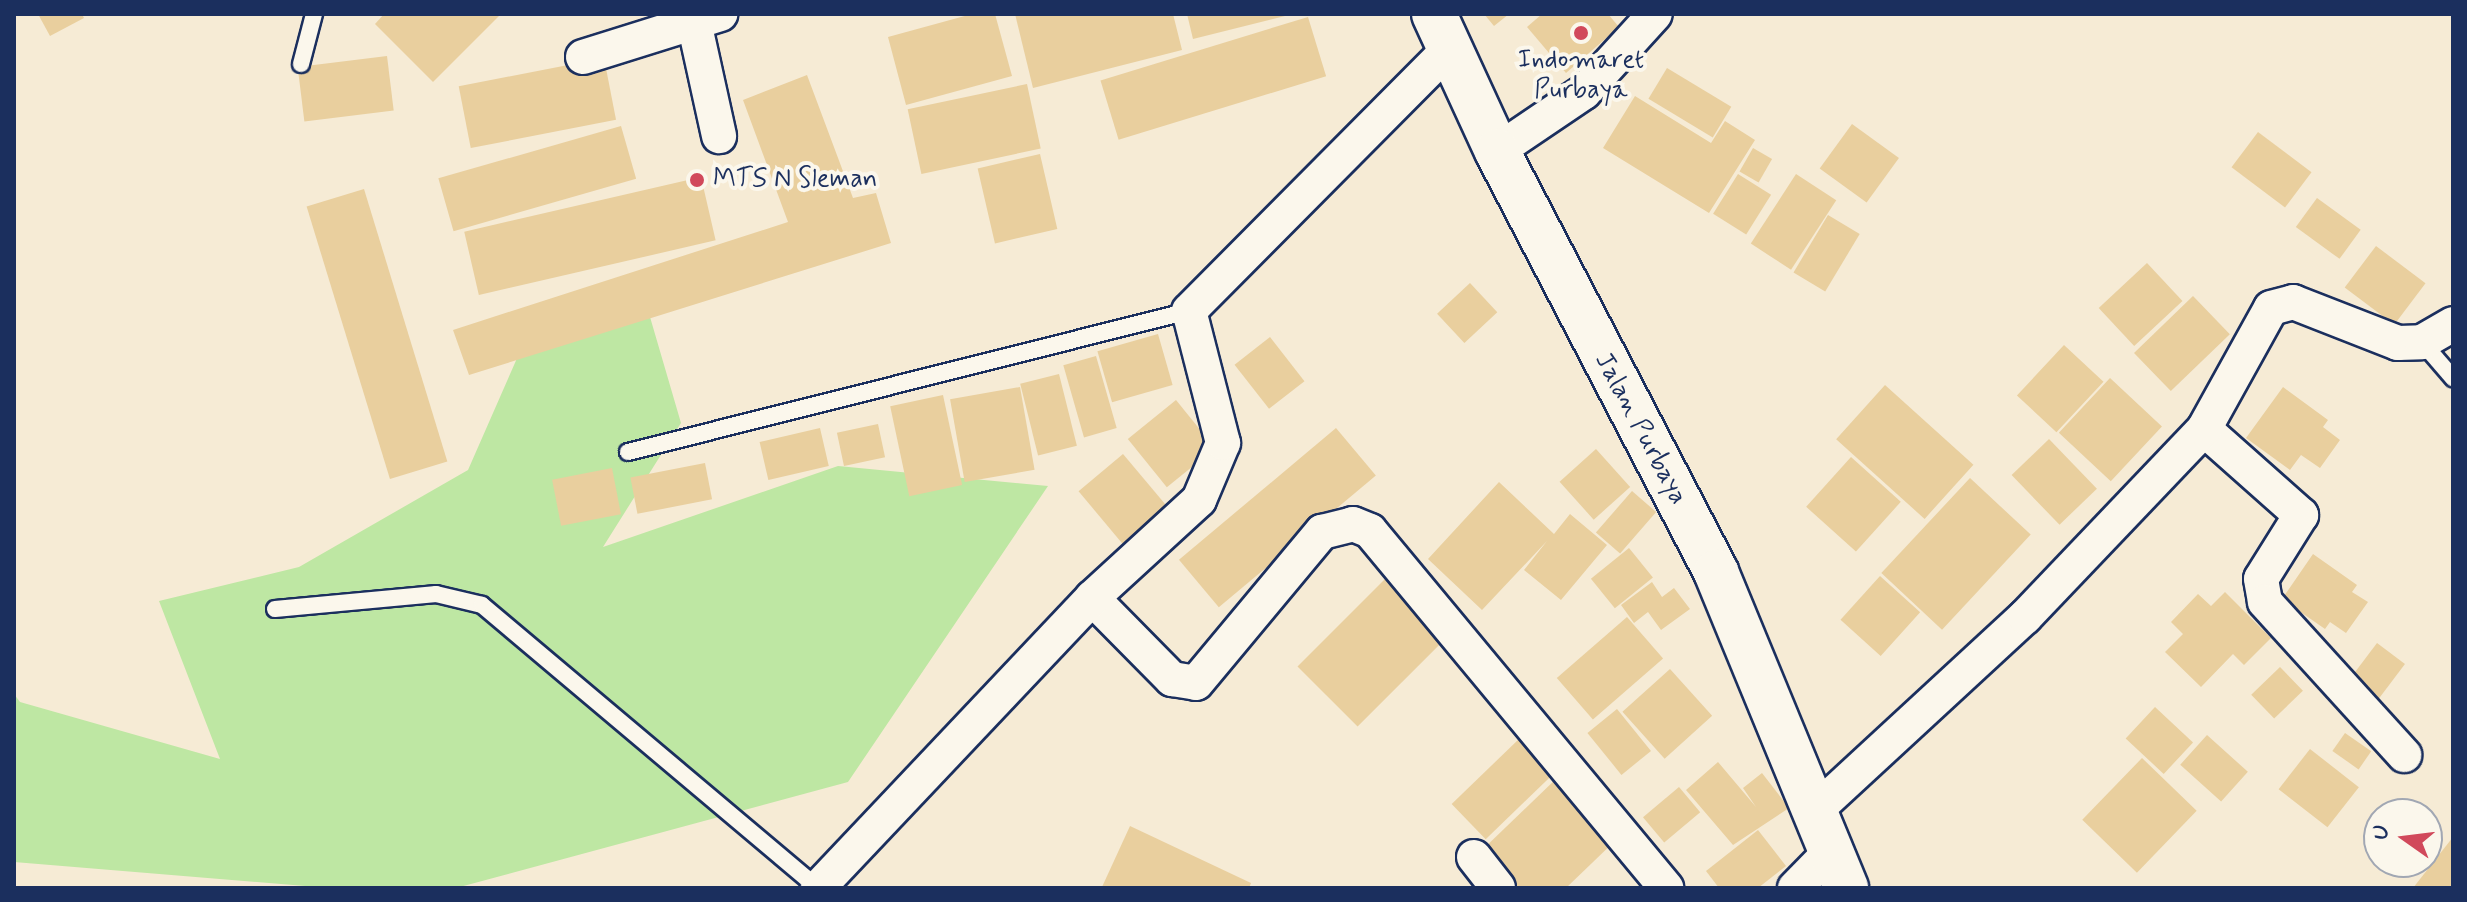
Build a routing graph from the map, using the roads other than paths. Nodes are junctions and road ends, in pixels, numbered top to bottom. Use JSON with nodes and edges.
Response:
{"nodes":[{"id":1,"x":314,"y":14,"type":"edge"},
{"id":2,"x":1655,"y":14,"type":"edge"},
{"id":3,"x":707,"y":18,"type":"edge"},
{"id":4,"x":1442,"y":32,"type":"edge"},
{"id":5,"x":583,"y":57,"type":"dead end"},
{"id":6,"x":301,"y":64,"type":"dead end"},
{"id":7,"x":719,"y":136,"type":"dead end"},
{"id":8,"x":1497,"y":151,"type":"junction"},
{"id":9,"x":1189,"y":311,"type":"junction"},
{"id":10,"x":2453,"y":324,"type":"edge"},
{"id":11,"x":2422,"y":342,"type":"junction"},
{"id":12,"x":2453,"y":378,"type":"edge"},
{"id":13,"x":2204,"y":429,"type":"junction"},
{"id":14,"x":628,"y":452,"type":"dead end"},
{"id":15,"x":1092,"y":598,"type":"junction"},
{"id":16,"x":275,"y":609,"type":"dead end"},
{"id":17,"x":2404,"y":755,"type":"dead end"},
{"id":18,"x":1819,"y":807,"type":"junction"},
{"id":19,"x":1474,"y":857,"type":"dead end"},
{"id":20,"x":1840,"y":868,"type":"edge"},
{"id":21,"x":818,"y":887,"type":"edge"},
{"id":22,"x":1498,"y":888,"type":"edge"},
{"id":23,"x":1666,"y":888,"type":"edge"},
{"id":24,"x":1795,"y":888,"type":"edge"}],
"edges":[{"from":1,"to":6,"type":"lane"},
{"from":2,"to":8,"type":"street"},
{"from":3,"to":5,"type":"street"},
{"from":3,"to":7,"type":"street"},
{"from":4,"to":8,"type":"main road","name":"Jalan Purbaya"},
{"from":4,"to":9,"type":"street"},
{"from":8,"to":18,"type":"main road","name":"Jalan Purbaya"},
{"from":9,"to":14,"type":"lane"},
{"from":9,"to":15,"type":"street"},
{"from":10,"to":11,"type":"street"},
{"from":11,"to":12,"type":"lane"},
{"from":11,"to":13,"type":"street"},
{"from":13,"to":17,"type":"street"},
{"from":13,"to":18,"type":"street"},
{"from":15,"to":21,"type":"street"},
{"from":15,"to":23,"type":"street"},
{"from":16,"to":21,"type":"lane"},
{"from":18,"to":20,"type":"main road","name":"Jalan Purbaya"},
{"from":19,"to":22,"type":"street"},
{"from":20,"to":24,"type":"street"}]}
